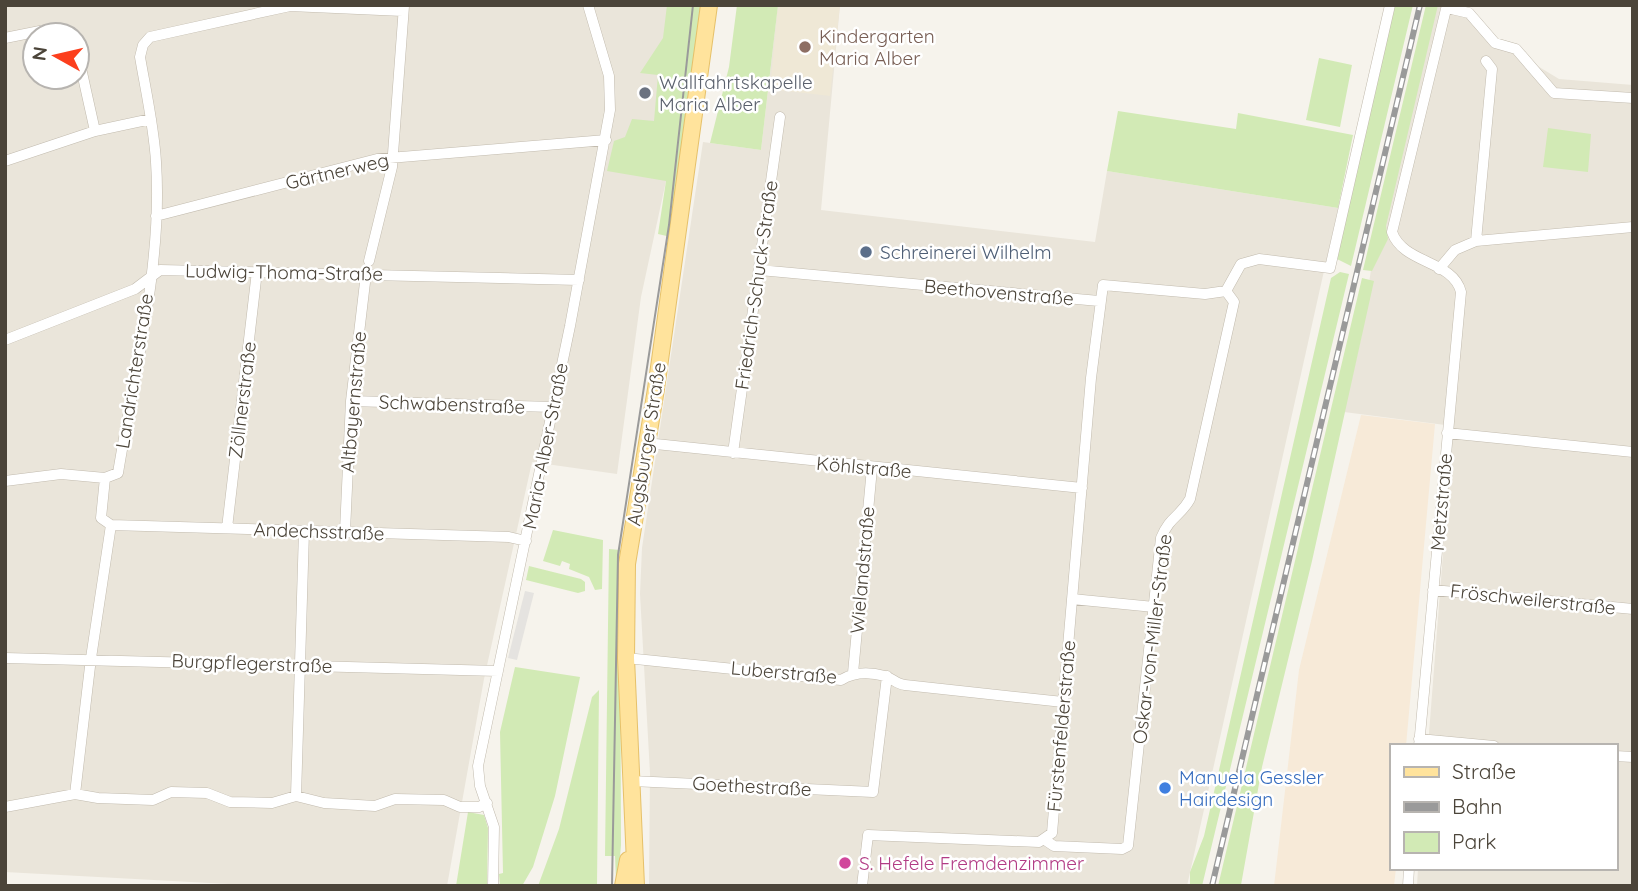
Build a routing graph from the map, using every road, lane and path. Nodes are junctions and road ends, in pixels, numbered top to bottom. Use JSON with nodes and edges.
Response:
{"nodes":[{"id":1,"x":588,"y":5,"type":"edge"},
{"id":2,"x":709,"y":5,"type":"edge"},
{"id":3,"x":1390,"y":5,"type":"edge"},
{"id":4,"x":1447,"y":7,"type":"edge"},
{"id":5,"x":403,"y":8,"type":"edge"},
{"id":6,"x":1486,"y":61,"type":"dead end"},
{"id":7,"x":86,"y":91,"type":"edge"},
{"id":8,"x":1633,"y":98,"type":"edge"},
{"id":9,"x":779,"y":117,"type":"dead end"},
{"id":10,"x":151,"y":119,"type":"junction"},
{"id":11,"x":95,"y":131,"type":"junction"},
{"id":12,"x":606,"y":140,"type":"junction"},
{"id":13,"x":393,"y":158,"type":"junction"},
{"id":14,"x":5,"y":161,"type":"edge"},
{"id":15,"x":156,"y":216,"type":"junction"},
{"id":16,"x":1633,"y":227,"type":"edge"},
{"id":17,"x":1476,"y":241,"type":"junction"},
{"id":18,"x":369,"y":261,"type":"dead end"},
{"id":19,"x":1439,"y":269,"type":"junction"},
{"id":20,"x":759,"y":270,"type":"junction"},
{"id":21,"x":257,"y":271,"type":"junction"},
{"id":22,"x":366,"y":274,"type":"junction"},
{"id":23,"x":150,"y":275,"type":"junction"},
{"id":24,"x":579,"y":280,"type":"junction"},
{"id":25,"x":1226,"y":291,"type":"junction"},
{"id":26,"x":1099,"y":301,"type":"junction"},
{"id":27,"x":5,"y":340,"type":"edge"},
{"id":28,"x":351,"y":401,"type":"junction"},
{"id":29,"x":553,"y":407,"type":"junction"},
{"id":30,"x":1447,"y":433,"type":"junction"},
{"id":31,"x":646,"y":443,"type":"junction"},
{"id":32,"x":1633,"y":452,"type":"edge"},
{"id":33,"x":733,"y":453,"type":"junction"},
{"id":34,"x":872,"y":468,"type":"junction"},
{"id":35,"x":106,"y":478,"type":"junction"},
{"id":36,"x":5,"y":481,"type":"edge"},
{"id":37,"x":1082,"y":488,"type":"junction"},
{"id":38,"x":111,"y":525,"type":"junction"},
{"id":39,"x":227,"y":528,"type":"junction"},
{"id":40,"x":304,"y":531,"type":"junction"},
{"id":41,"x":345,"y":531,"type":"junction"},
{"id":42,"x":526,"y":541,"type":"junction"},
{"id":43,"x":1433,"y":590,"type":"junction"},
{"id":44,"x":1072,"y":599,"type":"junction"},
{"id":45,"x":1154,"y":607,"type":"junction"},
{"id":46,"x":1633,"y":609,"type":"edge"},
{"id":47,"x":5,"y":658,"type":"edge"},
{"id":48,"x":91,"y":658,"type":"junction"},
{"id":49,"x":626,"y":658,"type":"junction"},
{"id":50,"x":301,"y":664,"type":"junction"},
{"id":51,"x":498,"y":671,"type":"junction"},
{"id":52,"x":853,"y":673,"type":"junction"},
{"id":53,"x":887,"y":676,"type":"junction"},
{"id":54,"x":1063,"y":702,"type":"junction"},
{"id":55,"x":1419,"y":743,"type":"edge"},
{"id":56,"x":1444,"y":744,"type":"edge"},
{"id":57,"x":631,"y":781,"type":"junction"},
{"id":58,"x":75,"y":794,"type":"junction"},
{"id":59,"x":296,"y":796,"type":"junction"},
{"id":60,"x":488,"y":803,"type":"junction"},
{"id":61,"x":5,"y":807,"type":"edge"},
{"id":62,"x":632,"y":837,"type":"junction"},
{"id":63,"x":1045,"y":840,"type":"junction"},
{"id":64,"x":493,"y":886,"type":"edge"},
{"id":65,"x":623,"y":886,"type":"edge"},
{"id":66,"x":636,"y":886,"type":"edge"},
{"id":67,"x":862,"y":886,"type":"edge"}],
"edges":[{"from":1,"to":12,"type":"street","name":"Maria-Alber-Straße"},
{"from":2,"to":31,"type":"main road","name":"Augsburger Straße"},
{"from":3,"to":25,"type":"street"},
{"from":4,"to":8,"type":"street","name":"Metzstraße"},
{"from":4,"to":19,"type":"street","name":"Metzstraße"},
{"from":5,"to":10,"type":"street","name":"Landrichterstraße"},
{"from":5,"to":13,"type":"street"},
{"from":6,"to":17,"type":"street"},
{"from":7,"to":11,"type":"street"},
{"from":9,"to":20,"type":"street","name":"Friedrich-Schuck-Straße"},
{"from":10,"to":11,"type":"street"},
{"from":10,"to":15,"type":"street","name":"Landrichterstraße"},
{"from":11,"to":14,"type":"street"},
{"from":12,"to":13,"type":"street","name":"Gärtnerweg"},
{"from":12,"to":24,"type":"street","name":"Maria-Alber-Straße"},
{"from":13,"to":15,"type":"street","name":"Gärtnerweg"},
{"from":13,"to":18,"type":"street"},
{"from":15,"to":23,"type":"street","name":"Landrichterstraße"},
{"from":16,"to":17,"type":"street"},
{"from":17,"to":19,"type":"street"},
{"from":19,"to":30,"type":"street","name":"Metzstraße"},
{"from":20,"to":26,"type":"street","name":"Beethovenstraße"},
{"from":20,"to":33,"type":"street","name":"Friedrich-Schuck-Straße"},
{"from":21,"to":22,"type":"street","name":"Ludwig-Thoma-Straße"},
{"from":21,"to":23,"type":"street","name":"Ludwig-Thoma-Straße"},
{"from":21,"to":39,"type":"street","name":"Zöllnerstraße"},
{"from":22,"to":24,"type":"street","name":"Ludwig-Thoma-Straße"},
{"from":22,"to":28,"type":"street","name":"Altbayernstraße"},
{"from":23,"to":27,"type":"street","name":"Ludwig-Thoma-Straße"},
{"from":23,"to":35,"type":"street","name":"Landrichterstraße"},
{"from":24,"to":29,"type":"street","name":"Maria-Alber-Straße"},
{"from":25,"to":26,"type":"street","name":"Beethovenstraße"},
{"from":25,"to":45,"type":"street","name":"Oskar-von-Miller-Straße"},
{"from":26,"to":37,"type":"street","name":"Fürstenfelderstraße"},
{"from":28,"to":29,"type":"street","name":"Schwabenstraße"},
{"from":28,"to":41,"type":"street","name":"Altbayernstraße"},
{"from":29,"to":42,"type":"street","name":"Maria-Alber-Straße"},
{"from":30,"to":32,"type":"street"},
{"from":30,"to":43,"type":"street","name":"Metzstraße"},
{"from":31,"to":33,"type":"street","name":"Köhlstraße"},
{"from":31,"to":49,"type":"main road","name":"Augsburger Straße"},
{"from":33,"to":34,"type":"street","name":"Köhlstraße"},
{"from":34,"to":37,"type":"street","name":"Köhlstraße"},
{"from":34,"to":52,"type":"street","name":"Wielandstraße"},
{"from":35,"to":36,"type":"street"},
{"from":35,"to":38,"type":"street","name":"Landrichterstraße"},
{"from":37,"to":44,"type":"street","name":"Fürstenfelderstraße"},
{"from":38,"to":39,"type":"street","name":"Andechsstraße"},
{"from":38,"to":48,"type":"street","name":"Landrichterstraße"},
{"from":39,"to":40,"type":"street","name":"Andechsstraße"},
{"from":40,"to":41,"type":"street","name":"Andechsstraße"},
{"from":40,"to":50,"type":"street"},
{"from":41,"to":42,"type":"street","name":"Andechsstraße"},
{"from":42,"to":51,"type":"street","name":"Maria-Alber-Straße"},
{"from":43,"to":46,"type":"street","name":"Fröschweilerstraße"},
{"from":43,"to":55,"type":"street","name":"Metzstraße"},
{"from":44,"to":45,"type":"street"},
{"from":44,"to":54,"type":"street","name":"Fürstenfelderstraße"},
{"from":45,"to":63,"type":"street","name":"Oskar-von-Miller-Straße"},
{"from":47,"to":48,"type":"street","name":"Burgpflegerstraße"},
{"from":48,"to":50,"type":"street","name":"Burgpflegerstraße"},
{"from":48,"to":58,"type":"street","name":"Landrichterstraße"},
{"from":49,"to":52,"type":"street","name":"Luberstraße"},
{"from":49,"to":57,"type":"main road","name":"Augsburger Straße"},
{"from":50,"to":51,"type":"street","name":"Burgpflegerstraße"},
{"from":50,"to":59,"type":"street"},
{"from":51,"to":60,"type":"street","name":"Maria-Alber-Straße"},
{"from":52,"to":53,"type":"street","name":"Luberstraße"},
{"from":53,"to":54,"type":"street","name":"Luberstraße"},
{"from":53,"to":57,"type":"street","name":"Goethestraße"},
{"from":54,"to":63,"type":"street","name":"Fürstenfelderstraße"},
{"from":55,"to":56,"type":"street"},
{"from":57,"to":62,"type":"main road","name":"Augsburger Straße"},
{"from":58,"to":59,"type":"street"},
{"from":58,"to":61,"type":"street"},
{"from":59,"to":60,"type":"street"},
{"from":60,"to":64,"type":"street","name":"Maria-Alber-Straße"},
{"from":62,"to":65,"type":"main road"},
{"from":62,"to":66,"type":"main road","name":"Augsburger Straße"},
{"from":63,"to":67,"type":"street","name":"Fürstenfelderstraße"}]}
